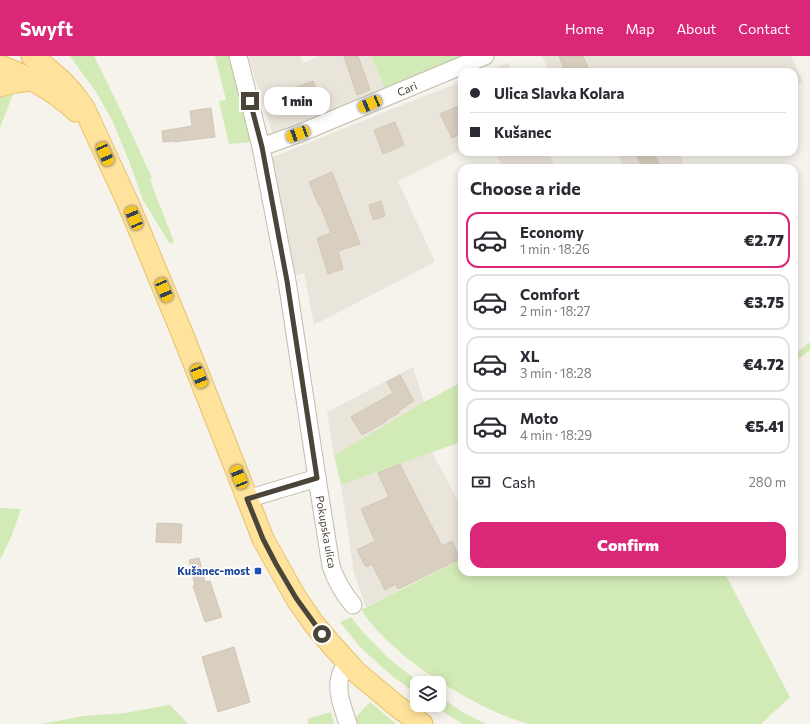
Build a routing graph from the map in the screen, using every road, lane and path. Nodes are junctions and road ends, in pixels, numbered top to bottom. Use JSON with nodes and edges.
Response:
{"nodes":[{"id":1,"x":32,"y":56,"type":"edge"},
{"id":2,"x":238,"y":56,"type":"edge"},
{"id":3,"x":485,"y":56,"type":"edge"},
{"id":4,"x":0,"y":66,"type":"edge"},
{"id":5,"x":31,"y":80,"type":"junction"},
{"id":6,"x":0,"y":86,"type":"edge"},
{"id":7,"x":92,"y":124,"type":"junction"},
{"id":8,"x":262,"y":147,"type":"junction"},
{"id":9,"x":317,"y":478,"type":"junction"},
{"id":10,"x":247,"y":499,"type":"junction"},
{"id":11,"x":353,"y":605,"type":"dead end"},
{"id":12,"x":348,"y":664,"type":"junction"},
{"id":13,"x":348,"y":724,"type":"edge"},
{"id":14,"x":422,"y":724,"type":"edge"}],
"edges":[{"from":1,"to":7,"type":"main road"},
{"from":2,"to":8,"type":"street","name":"Pokupska ulica"},
{"from":3,"to":8,"type":"street","name":"Cari"},
{"from":4,"to":5,"type":"main road"},
{"from":5,"to":6,"type":"main road"},
{"from":5,"to":7,"type":"main road"},
{"from":7,"to":10,"type":"main road"},
{"from":8,"to":9,"type":"street","name":"Pokupska ulica"},
{"from":9,"to":10,"type":"street"},
{"from":9,"to":11,"type":"street","name":"Pokupska ulica"},
{"from":10,"to":12,"type":"main road"},
{"from":12,"to":13,"type":"street"},
{"from":12,"to":14,"type":"main road"}]}
